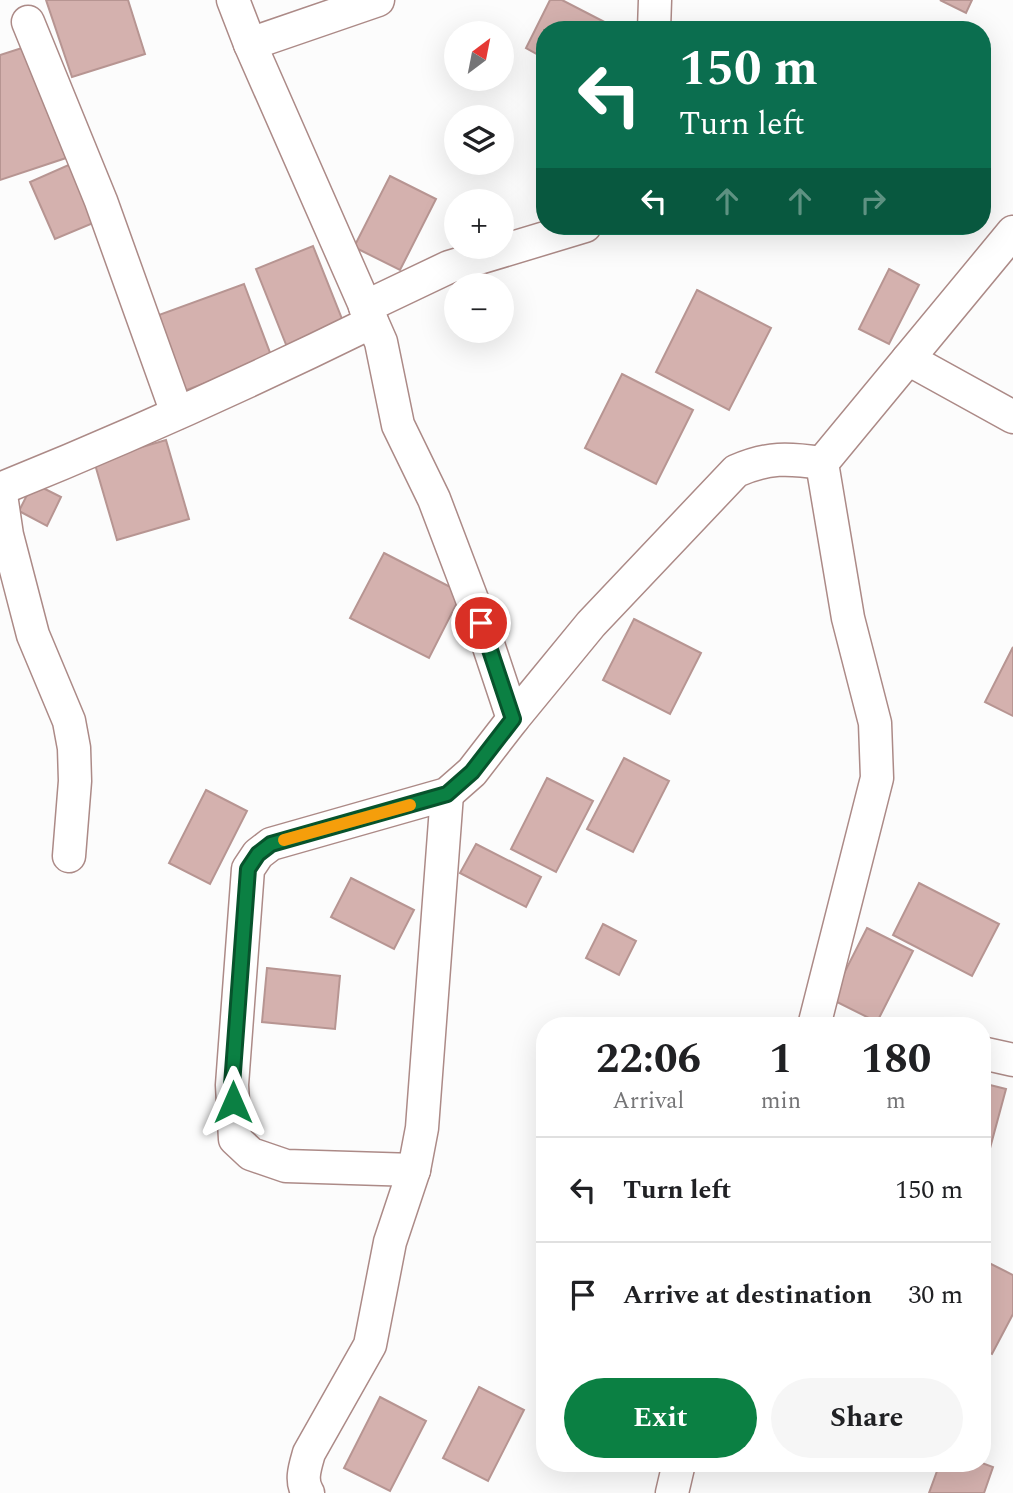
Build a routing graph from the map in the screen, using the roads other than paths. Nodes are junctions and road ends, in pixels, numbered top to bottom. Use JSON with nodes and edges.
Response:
{"nodes":[{"id":1,"x":233,"y":0,"type":"edge"},
{"id":2,"x":378,"y":0,"type":"edge"},
{"id":3,"x":655,"y":0,"type":"edge"},
{"id":4,"x":654,"y":21,"type":"edge"},
{"id":5,"x":28,"y":22,"type":"dead end"},
{"id":6,"x":250,"y":44,"type":"junction"},
{"id":7,"x":1013,"y":232,"type":"edge"},
{"id":8,"x":555,"y":235,"type":"edge"},
{"id":9,"x":368,"y":314,"type":"junction"},
{"id":10,"x":908,"y":359,"type":"junction"},
{"id":11,"x":177,"y":414,"type":"junction"},
{"id":12,"x":1013,"y":417,"type":"edge"},
{"id":13,"x":822,"y":463,"type":"junction"},
{"id":14,"x":0,"y":489,"type":"edge"},
{"id":15,"x":513,"y":719,"type":"junction"},
{"id":16,"x":447,"y":794,"type":"junction"},
{"id":17,"x":69,"y":856,"type":"dead end"},
{"id":18,"x":820,"y":1017,"type":"edge"},
{"id":19,"x":991,"y":1055,"type":"edge"},
{"id":20,"x":1013,"y":1060,"type":"edge"},
{"id":21,"x":414,"y":1170,"type":"junction"},
{"id":22,"x":677,"y":1472,"type":"edge"},
{"id":23,"x":308,"y":1493,"type":"edge"},
{"id":24,"x":672,"y":1493,"type":"edge"}],
"edges":[{"from":1,"to":6,"type":"street"},
{"from":2,"to":6,"type":"street"},
{"from":3,"to":4,"type":"street"},
{"from":5,"to":11,"type":"street"},
{"from":6,"to":9,"type":"street"},
{"from":7,"to":10,"type":"street"},
{"from":8,"to":9,"type":"street"},
{"from":9,"to":11,"type":"street"},
{"from":9,"to":15,"type":"street"},
{"from":10,"to":12,"type":"street"},
{"from":10,"to":13,"type":"street"},
{"from":11,"to":14,"type":"street"},
{"from":13,"to":15,"type":"street"},
{"from":13,"to":18,"type":"street"},
{"from":14,"to":17,"type":"street"},
{"from":15,"to":16,"type":"street"},
{"from":16,"to":21,"type":"street"},
{"from":16,"to":21,"type":"street"},
{"from":19,"to":20,"type":"street"},
{"from":21,"to":23,"type":"street"},
{"from":22,"to":24,"type":"street"}]}
